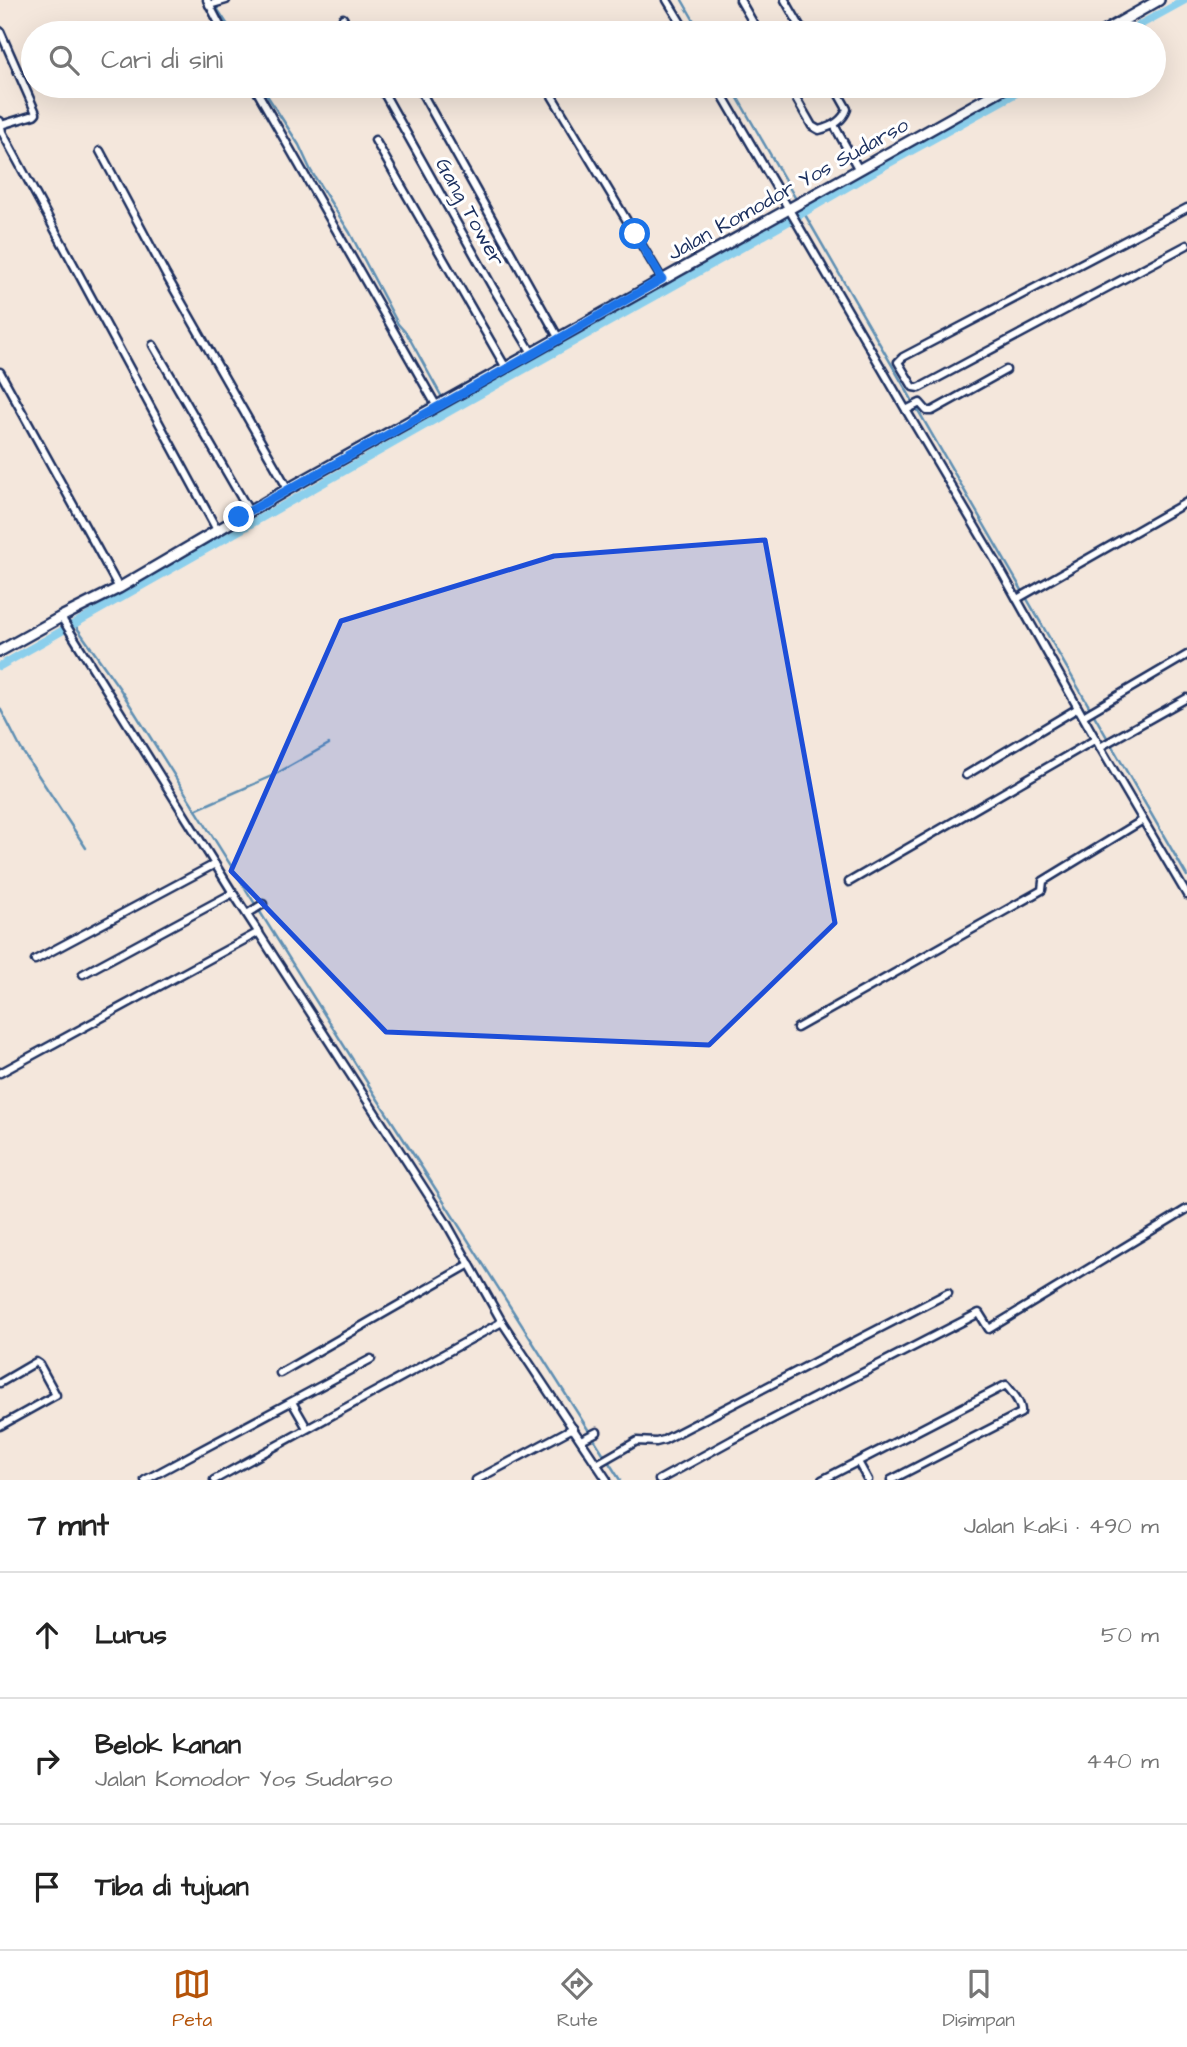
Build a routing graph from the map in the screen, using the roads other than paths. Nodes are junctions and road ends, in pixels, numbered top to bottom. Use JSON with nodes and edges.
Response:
{"nodes":[{"id":1,"x":226,"y":0,"type":"edge"},
{"id":2,"x":667,"y":0,"type":"edge"},
{"id":3,"x":740,"y":0,"type":"edge"},
{"id":4,"x":785,"y":0,"type":"edge"},
{"id":5,"x":1159,"y":0,"type":"edge"},
{"id":6,"x":208,"y":3,"type":"edge"},
{"id":7,"x":343,"y":18,"type":"dead end"},
{"id":8,"x":218,"y":21,"type":"edge"},
{"id":9,"x":345,"y":21,"type":"edge"},
{"id":10,"x":680,"y":21,"type":"edge"},
{"id":11,"x":752,"y":21,"type":"edge"},
{"id":12,"x":797,"y":21,"type":"edge"},
{"id":13,"x":1122,"y":21,"type":"edge"},
{"id":14,"x":0,"y":31,"type":"edge"},
{"id":15,"x":21,"y":79,"type":"edge"},
{"id":16,"x":29,"y":98,"type":"edge"},
{"id":17,"x":261,"y":98,"type":"edge"},
{"id":18,"x":387,"y":98,"type":"edge"},
{"id":19,"x":425,"y":98,"type":"edge"},
{"id":20,"x":553,"y":98,"type":"edge"},
{"id":21,"x":724,"y":98,"type":"edge"},
{"id":22,"x":796,"y":98,"type":"edge"},
{"id":23,"x":841,"y":98,"type":"edge"},
{"id":24,"x":987,"y":98,"type":"edge"},
{"id":25,"x":1,"y":123,"type":"edge"},
{"id":26,"x":834,"y":125,"type":"junction"},
{"id":27,"x":375,"y":140,"type":"dead end"},
{"id":28,"x":100,"y":151,"type":"dead end"},
{"id":29,"x":859,"y":170,"type":"junction"},
{"id":30,"x":1187,"y":208,"type":"edge"},
{"id":31,"x":791,"y":210,"type":"junction"},
{"id":32,"x":1187,"y":245,"type":"edge"},
{"id":33,"x":662,"y":279,"type":"junction"},
{"id":34,"x":558,"y":337,"type":"junction"},
{"id":35,"x":153,"y":345,"type":"dead end"},
{"id":36,"x":533,"y":354,"type":"junction"},
{"id":37,"x":506,"y":368,"type":"junction"},
{"id":38,"x":1006,"y":370,"type":"dead end"},
{"id":39,"x":0,"y":372,"type":"edge"},
{"id":40,"x":442,"y":402,"type":"junction"},
{"id":41,"x":906,"y":410,"type":"junction"},
{"id":42,"x":288,"y":488,"type":"junction"},
{"id":43,"x":1187,"y":502,"type":"edge"},
{"id":44,"x":249,"y":511,"type":"junction"},
{"id":45,"x":217,"y":530,"type":"junction"},
{"id":46,"x":118,"y":588,"type":"junction"},
{"id":47,"x":1018,"y":598,"type":"junction"},
{"id":48,"x":63,"y":619,"type":"junction"},
{"id":49,"x":0,"y":651,"type":"edge"},
{"id":50,"x":1187,"y":655,"type":"edge"},
{"id":51,"x":1187,"y":698,"type":"edge"},
{"id":52,"x":1079,"y":708,"type":"junction"},
{"id":53,"x":1085,"y":714,"type":"junction"},
{"id":54,"x":1096,"y":739,"type":"junction"},
{"id":55,"x":1102,"y":747,"type":"junction"},
{"id":56,"x":966,"y":775,"type":"dead end"},
{"id":57,"x":1143,"y":820,"type":"junction"},
{"id":58,"x":215,"y":864,"type":"junction"},
{"id":59,"x":849,"y":882,"type":"dead end"},
{"id":60,"x":233,"y":893,"type":"junction"},
{"id":61,"x":1187,"y":895,"type":"edge"},
{"id":62,"x":262,"y":905,"type":"dead end"},
{"id":63,"x":250,"y":912,"type":"junction"},
{"id":64,"x":259,"y":932,"type":"junction"},
{"id":65,"x":35,"y":960,"type":"dead end"},
{"id":66,"x":83,"y":974,"type":"dead end"},
{"id":67,"x":797,"y":1028,"type":"dead end"},
{"id":68,"x":0,"y":1073,"type":"edge"},
{"id":69,"x":1187,"y":1209,"type":"edge"},
{"id":70,"x":470,"y":1264,"type":"junction"},
{"id":71,"x":948,"y":1293,"type":"dead end"},
{"id":72,"x":502,"y":1322,"type":"junction"},
{"id":73,"x":371,"y":1359,"type":"dead end"},
{"id":74,"x":279,"y":1373,"type":"dead end"},
{"id":75,"x":0,"y":1382,"type":"edge"},
{"id":76,"x":292,"y":1402,"type":"junction"},
{"id":77,"x":0,"y":1426,"type":"edge"},
{"id":78,"x":307,"y":1428,"type":"junction"},
{"id":79,"x":573,"y":1428,"type":"junction"},
{"id":80,"x":596,"y":1432,"type":"dead end"},
{"id":81,"x":584,"y":1438,"type":"junction"},
{"id":82,"x":858,"y":1462,"type":"junction"},
{"id":83,"x":600,"y":1463,"type":"junction"},
{"id":84,"x":145,"y":1480,"type":"edge"},
{"id":85,"x":214,"y":1480,"type":"edge"},
{"id":86,"x":476,"y":1480,"type":"edge"},
{"id":87,"x":607,"y":1480,"type":"edge"},
{"id":88,"x":659,"y":1480,"type":"edge"},
{"id":89,"x":822,"y":1480,"type":"edge"},
{"id":90,"x":868,"y":1480,"type":"edge"},
{"id":91,"x":891,"y":1480,"type":"edge"}],
"edges":[{"from":1,"to":6,"type":"street"},
{"from":2,"to":10,"type":"street"},
{"from":3,"to":11,"type":"street"},
{"from":4,"to":12,"type":"street"},
{"from":5,"to":13,"type":"street"},
{"from":6,"to":8,"type":"street"},
{"from":7,"to":9,"type":"street"},
{"from":14,"to":15,"type":"street"},
{"from":16,"to":25,"type":"street"},
{"from":17,"to":40,"type":"street"},
{"from":18,"to":36,"type":"street","name":"Gang Tower"},
{"from":19,"to":34,"type":"street"},
{"from":20,"to":33,"type":"street"},
{"from":21,"to":31,"type":"street"},
{"from":22,"to":26,"type":"street"},
{"from":23,"to":26,"type":"street"},
{"from":24,"to":29,"type":"street","name":"Jalan Komodor Yos Sudarso"},
{"from":25,"to":45,"type":"street"},
{"from":26,"to":29,"type":"street"},
{"from":27,"to":37,"type":"street"},
{"from":28,"to":42,"type":"street"},
{"from":29,"to":31,"type":"street","name":"Jalan Komodor Yos Sudarso"},
{"from":30,"to":32,"type":"street"},
{"from":31,"to":33,"type":"street","name":"Jalan Komodor Yos Sudarso"},
{"from":31,"to":41,"type":"street"},
{"from":33,"to":34,"type":"street","name":"Jalan Komodor Yos Sudarso"},
{"from":34,"to":36,"type":"street","name":"Jalan Komodor Yos Sudarso"},
{"from":35,"to":44,"type":"street"},
{"from":36,"to":37,"type":"street","name":"Jalan Komodor Yos Sudarso"},
{"from":37,"to":40,"type":"street","name":"Jalan Komodor Yos Sudarso"},
{"from":38,"to":41,"type":"street"},
{"from":39,"to":46,"type":"street"},
{"from":40,"to":42,"type":"street","name":"Jalan Komodor Yos Sudarso"},
{"from":41,"to":47,"type":"street"},
{"from":42,"to":44,"type":"street","name":"Jalan Komodor Yos Sudarso"},
{"from":43,"to":47,"type":"street"},
{"from":44,"to":45,"type":"street","name":"Jalan Komodor Yos Sudarso"},
{"from":45,"to":46,"type":"street","name":"Jalan Komodor Yos Sudarso"},
{"from":46,"to":48,"type":"street","name":"Jalan Komodor Yos Sudarso"},
{"from":47,"to":52,"type":"street"},
{"from":48,"to":49,"type":"street","name":"Jalan Komodor Yos Sudarso"},
{"from":48,"to":58,"type":"street"},
{"from":50,"to":53,"type":"street"},
{"from":51,"to":55,"type":"street"},
{"from":52,"to":53,"type":"street"},
{"from":52,"to":56,"type":"street"},
{"from":53,"to":54,"type":"street"},
{"from":54,"to":55,"type":"street"},
{"from":54,"to":59,"type":"street"},
{"from":55,"to":57,"type":"street"},
{"from":57,"to":61,"type":"street"},
{"from":57,"to":67,"type":"street"},
{"from":58,"to":60,"type":"street"},
{"from":58,"to":65,"type":"street"},
{"from":60,"to":63,"type":"street"},
{"from":60,"to":66,"type":"street"},
{"from":62,"to":63,"type":"street"},
{"from":63,"to":64,"type":"street"},
{"from":64,"to":68,"type":"street"},
{"from":64,"to":70,"type":"street"},
{"from":69,"to":88,"type":"street"},
{"from":70,"to":72,"type":"street"},
{"from":70,"to":74,"type":"street"},
{"from":71,"to":83,"type":"street"},
{"from":72,"to":78,"type":"street"},
{"from":72,"to":79,"type":"street"},
{"from":73,"to":76,"type":"street"},
{"from":75,"to":77,"type":"street"},
{"from":76,"to":78,"type":"street"},
{"from":76,"to":84,"type":"street"},
{"from":78,"to":85,"type":"street"},
{"from":79,"to":81,"type":"street"},
{"from":79,"to":86,"type":"street"},
{"from":80,"to":81,"type":"street"},
{"from":81,"to":83,"type":"street"},
{"from":82,"to":89,"type":"street"},
{"from":82,"to":90,"type":"street"},
{"from":82,"to":91,"type":"street"},
{"from":83,"to":87,"type":"street"}]}
